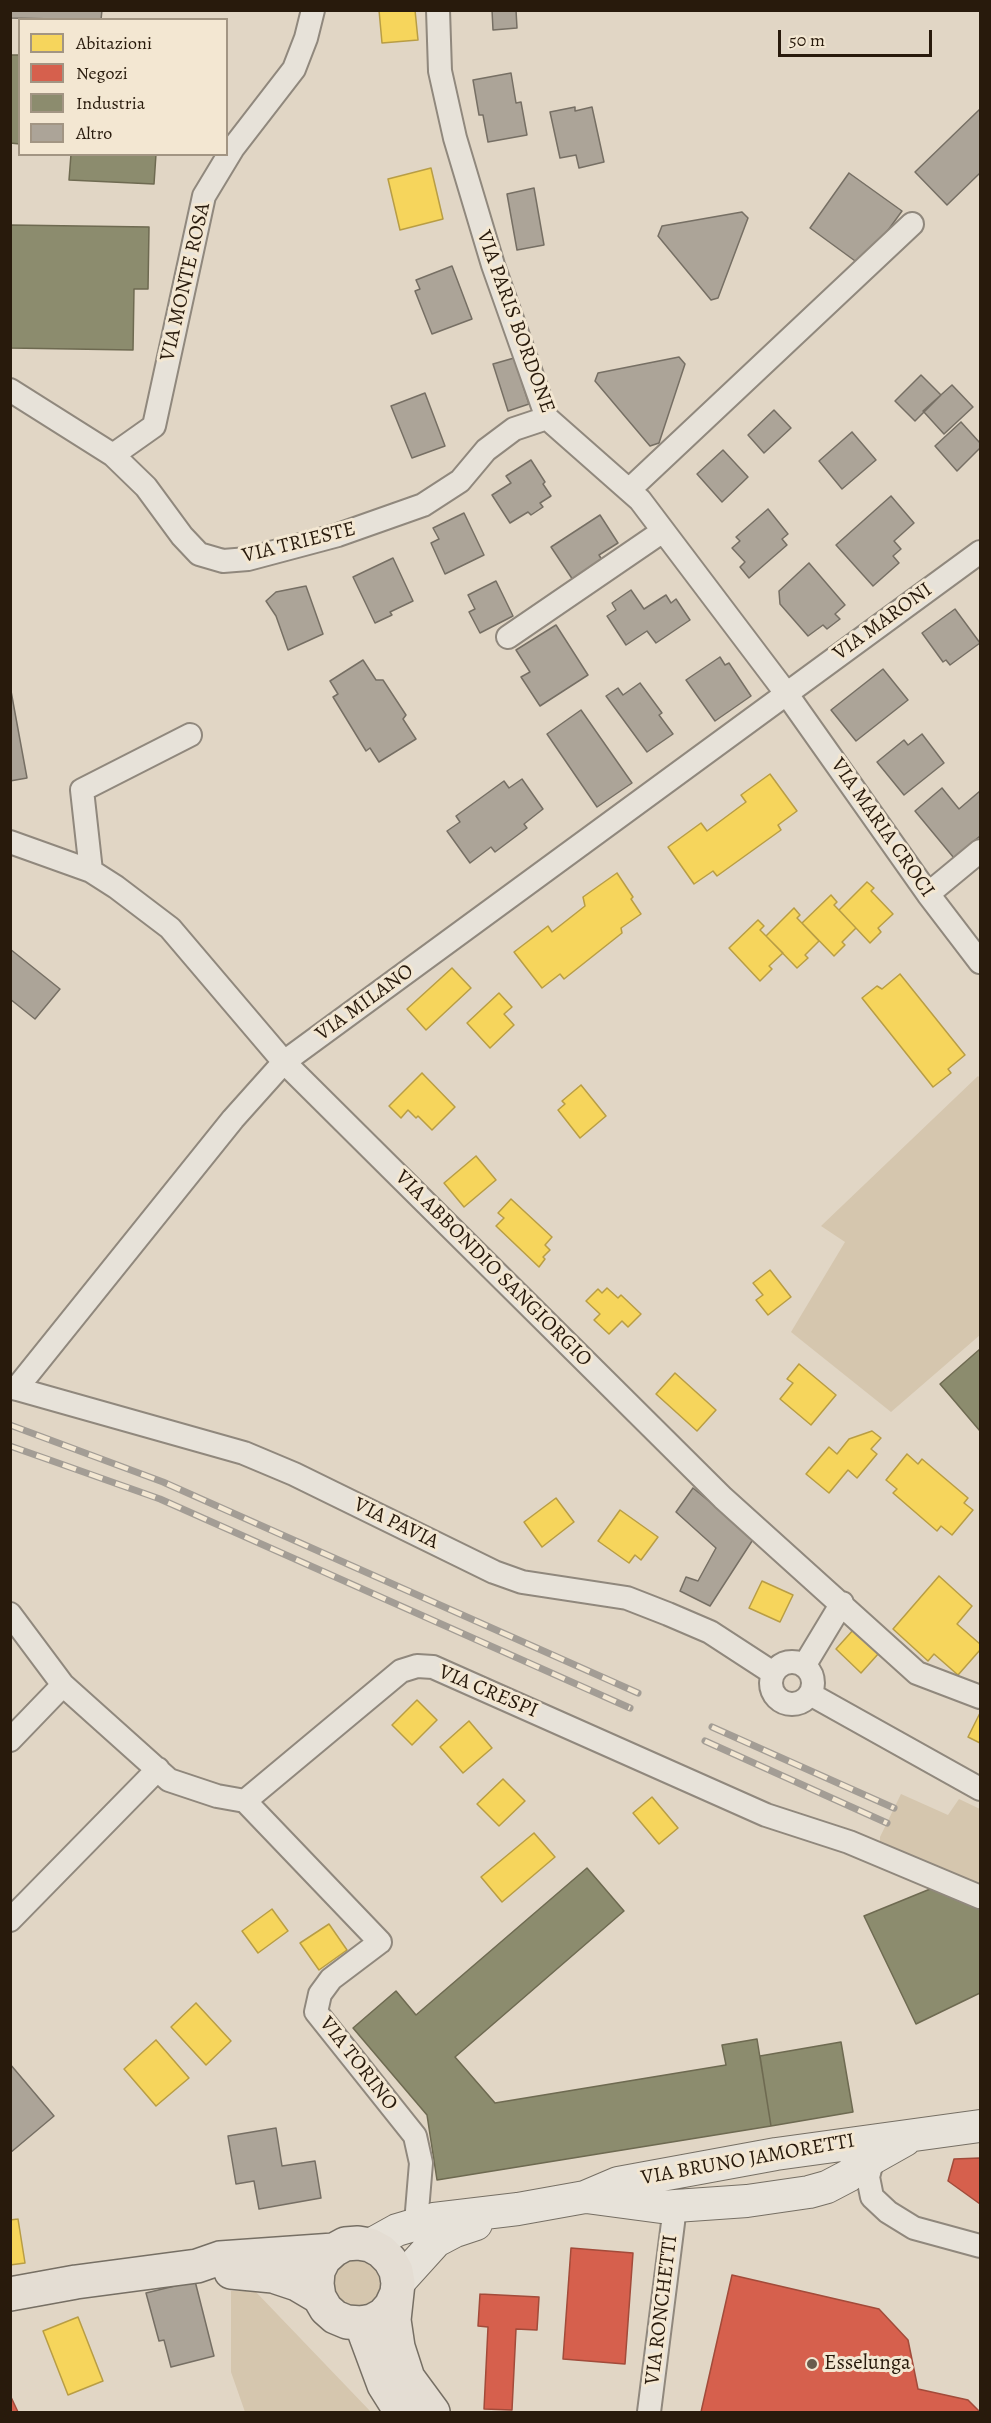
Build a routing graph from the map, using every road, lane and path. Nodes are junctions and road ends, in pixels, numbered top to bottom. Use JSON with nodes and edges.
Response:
{"nodes":[{"id":1,"x":313,"y":10,"type":"edge"},
{"id":2,"x":438,"y":10,"type":"edge"},
{"id":3,"x":912,"y":224,"type":"dead end"},
{"id":4,"x":10,"y":390,"type":"edge"},
{"id":5,"x":547,"y":418,"type":"junction"},
{"id":6,"x":113,"y":455,"type":"junction"},
{"id":7,"x":629,"y":490,"type":"junction"},
{"id":8,"x":663,"y":531,"type":"junction"},
{"id":9,"x":981,"y":552,"type":"edge"},
{"id":10,"x":508,"y":637,"type":"dead end"},
{"id":11,"x":786,"y":693,"type":"junction"},
{"id":12,"x":190,"y":735,"type":"dead end"},
{"id":13,"x":10,"y":842,"type":"edge"},
{"id":14,"x":981,"y":851,"type":"edge"},
{"id":15,"x":91,"y":872,"type":"junction"},
{"id":16,"x":928,"y":894,"type":"junction"},
{"id":17,"x":981,"y":962,"type":"edge"},
{"id":18,"x":284,"y":1062,"type":"junction"},
{"id":19,"x":13,"y":1388,"type":"edge"},
{"id":20,"x":842,"y":1603,"type":"junction"},
{"id":21,"x":10,"y":1614,"type":"edge"},
{"id":22,"x":804,"y":1666,"type":"junction"},
{"id":23,"x":773,"y":1673,"type":"junction"},
{"id":24,"x":63,"y":1684,"type":"junction"},
{"id":25,"x":810,"y":1694,"type":"junction"},
{"id":26,"x":981,"y":1697,"type":"edge"},
{"id":27,"x":10,"y":1740,"type":"edge"},
{"id":28,"x":158,"y":1769,"type":"junction"},
{"id":29,"x":981,"y":1790,"type":"edge"},
{"id":30,"x":245,"y":1801,"type":"junction"},
{"id":31,"x":981,"y":1897,"type":"edge"},
{"id":32,"x":10,"y":1920,"type":"edge"},
{"id":33,"x":981,"y":2126,"type":"edge"},
{"id":34,"x":921,"y":2133,"type":"junction"},
{"id":35,"x":813,"y":2155,"type":"junction"},
{"id":36,"x":873,"y":2158,"type":"junction"},
{"id":37,"x":585,"y":2197,"type":"junction"},
{"id":38,"x":686,"y":2206,"type":"junction"},
{"id":39,"x":518,"y":2209,"type":"junction"},
{"id":40,"x":416,"y":2223,"type":"junction"},
{"id":41,"x":370,"y":2245,"type":"junction"},
{"id":42,"x":981,"y":2246,"type":"edge"},
{"id":43,"x":334,"y":2250,"type":"junction"},
{"id":44,"x":197,"y":2266,"type":"junction"},
{"id":45,"x":397,"y":2289,"type":"junction"},
{"id":46,"x":10,"y":2294,"type":"edge"},
{"id":47,"x":319,"y":2297,"type":"junction"},
{"id":48,"x":361,"y":2323,"type":"junction"},
{"id":49,"x":401,"y":2412,"type":"edge"},
{"id":50,"x":434,"y":2412,"type":"edge"},
{"id":51,"x":649,"y":2412,"type":"edge"}],
"edges":[{"from":1,"to":6,"type":"street","name":"VIA MONTE ROSA"},
{"from":2,"to":5,"type":"street","name":"VIA PARIS BORDONE"},
{"from":3,"to":7,"type":"street"},
{"from":4,"to":6,"type":"street","name":"VIA TRIESTE"},
{"from":5,"to":6,"type":"street","name":"VIA TRIESTE"},
{"from":5,"to":7,"type":"street","name":"VIA PARIS BORDONE"},
{"from":7,"to":8,"type":"street","name":"VIA PARIS BORDONE"},
{"from":8,"to":10,"type":"street"},
{"from":8,"to":11,"type":"street","name":"VIA PARIS BORDONE"},
{"from":9,"to":11,"type":"street","name":"VIA MARONI"},
{"from":11,"to":16,"type":"street","name":"VIA MARIA CROCI"},
{"from":11,"to":18,"type":"street","name":"VIA MILANO"},
{"from":12,"to":15,"type":"street"},
{"from":13,"to":15,"type":"street","name":"VIA ABBONDIO SANGIORGIO"},
{"from":14,"to":16,"type":"street"},
{"from":15,"to":18,"type":"street","name":"VIA ABBONDIO SANGIORGIO"},
{"from":16,"to":17,"type":"street","name":"VIA MARIA CROCI"},
{"from":18,"to":19,"type":"street","name":"VIA MILANO"},
{"from":18,"to":20,"type":"street","name":"VIA ABBONDIO SANGIORGIO"},
{"from":19,"to":23,"type":"street","name":"VIA PAVIA"},
{"from":20,"to":22,"type":"street"},
{"from":20,"to":26,"type":"street","name":"VIA ABBONDIO SANGIORGIO"},
{"from":21,"to":24,"type":"street"},
{"from":22,"to":23,"type":"street"},
{"from":22,"to":25,"type":"street"},
{"from":23,"to":25,"type":"street"},
{"from":24,"to":27,"type":"street"},
{"from":24,"to":28,"type":"street"},
{"from":25,"to":29,"type":"street"},
{"from":28,"to":30,"type":"street"},
{"from":28,"to":32,"type":"street"},
{"from":30,"to":31,"type":"street","name":"VIA CRESPI"},
{"from":30,"to":40,"type":"street","name":"VIA TORINO"},
{"from":33,"to":34,"type":"street","name":"VIA BRUNO JAMORETTI"},
{"from":34,"to":35,"type":"street","name":"VIA BRUNO JAMORETTI"},
{"from":34,"to":36,"type":"street"},
{"from":35,"to":37,"type":"street","name":"VIA BRUNO JAMORETTI"},
{"from":35,"to":38,"type":"street"},
{"from":36,"to":38,"type":"street"},
{"from":36,"to":42,"type":"street"},
{"from":37,"to":38,"type":"street"},
{"from":37,"to":39,"type":"street","name":"VIA BRUNO JAMORETTI"},
{"from":38,"to":51,"type":"street","name":"VIA RONCHETTI"},
{"from":39,"to":40,"type":"street","name":"VIA BRUNO JAMORETTI"},
{"from":39,"to":45,"type":"street","name":"VIA BRUNO JAMORETTI"},
{"from":40,"to":41,"type":"street","name":"VIA BRUNO JAMORETTI"},
{"from":41,"to":43,"type":"main road"},
{"from":41,"to":45,"type":"main road"},
{"from":43,"to":44,"type":"main road"},
{"from":43,"to":47,"type":"main road"},
{"from":44,"to":46,"type":"main road"},
{"from":44,"to":47,"type":"main road"},
{"from":45,"to":48,"type":"main road"},
{"from":45,"to":50,"type":"main road"},
{"from":47,"to":48,"type":"main road"},
{"from":48,"to":49,"type":"main road"}]}
